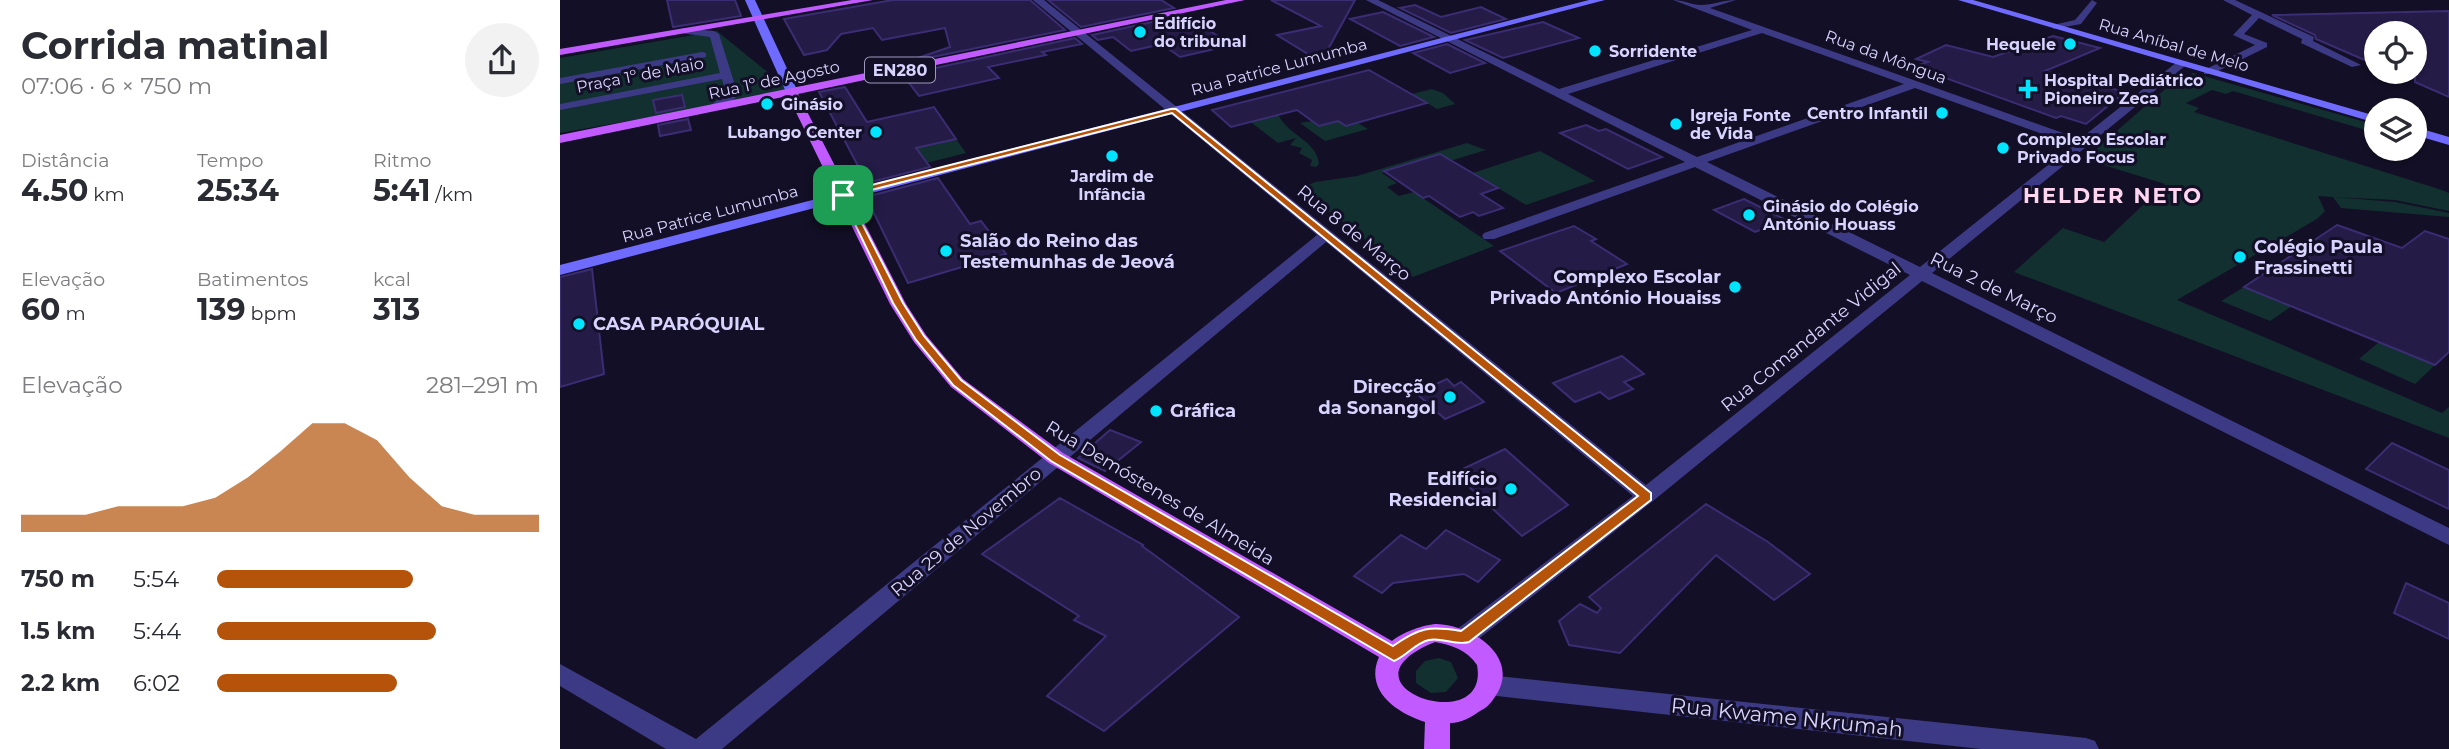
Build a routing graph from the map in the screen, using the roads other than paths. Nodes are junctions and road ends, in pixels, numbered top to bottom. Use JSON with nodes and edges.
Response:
{"nodes":[{"id":1,"x":750,"y":0,"type":"edge"},
{"id":2,"x":868,"y":0,"type":"edge"},
{"id":3,"x":1038,"y":0,"type":"edge"},
{"id":4,"x":1240,"y":0,"type":"edge"},
{"id":5,"x":1371,"y":0,"type":"edge"},
{"id":6,"x":1600,"y":0,"type":"edge"},
{"id":7,"x":1678,"y":0,"type":"edge"},
{"id":8,"x":1731,"y":0,"type":"edge"},
{"id":9,"x":1963,"y":0,"type":"edge"},
{"id":10,"x":2228,"y":0,"type":"edge"},
{"id":11,"x":2092,"y":3,"type":"dead end"},
{"id":12,"x":1701,"y":8,"type":"junction"},
{"id":13,"x":2257,"y":15,"type":"junction"},
{"id":14,"x":758,"y":19,"type":"junction"},
{"id":15,"x":2056,"y":27,"type":"junction"},
{"id":16,"x":1762,"y":30,"type":"junction"},
{"id":17,"x":683,"y":31,"type":"junction"},
{"id":18,"x":1079,"y":33,"type":"junction"},
{"id":19,"x":1450,"y":39,"type":"junction"},
{"id":20,"x":560,"y":52,"type":"edge"},
{"id":21,"x":702,"y":55,"type":"dead end"},
{"id":22,"x":2181,"y":64,"type":"junction"},
{"id":23,"x":2357,"y":65,"type":"dead end"},
{"id":24,"x":2208,"y":72,"type":"junction"},
{"id":25,"x":726,"y":75,"type":"junction"},
{"id":26,"x":560,"y":81,"type":"edge"},
{"id":27,"x":1915,"y":84,"type":"junction"},
{"id":28,"x":792,"y":92,"type":"junction"},
{"id":29,"x":1558,"y":93,"type":"junction"},
{"id":30,"x":560,"y":107,"type":"edge"},
{"id":31,"x":713,"y":108,"type":"junction"},
{"id":32,"x":1173,"y":110,"type":"junction"},
{"id":33,"x":2364,"y":117,"type":"edge"},
{"id":34,"x":2427,"y":135,"type":"edge"},
{"id":35,"x":560,"y":139,"type":"edge"},
{"id":36,"x":2449,"y":141,"type":"edge"},
{"id":37,"x":2083,"y":144,"type":"junction"},
{"id":38,"x":1696,"y":162,"type":"junction"},
{"id":39,"x":843,"y":195,"type":"junction"},
{"id":40,"x":1326,"y":235,"type":"junction"},
{"id":41,"x":1489,"y":236,"type":"dead end"},
{"id":42,"x":560,"y":270,"type":"edge"},
{"id":43,"x":1922,"y":274,"type":"junction"},
{"id":44,"x":1056,"y":458,"type":"junction"},
{"id":45,"x":1646,"y":496,"type":"junction"},
{"id":46,"x":2449,"y":537,"type":"edge"},
{"id":47,"x":1464,"y":638,"type":"junction"},
{"id":48,"x":1394,"y":654,"type":"junction"},
{"id":49,"x":560,"y":674,"type":"edge"},
{"id":50,"x":1488,"y":685,"type":"junction"},
{"id":51,"x":1438,"y":719,"type":"junction"},
{"id":52,"x":689,"y":749,"type":"edge"},
{"id":53,"x":703,"y":749,"type":"edge"},
{"id":54,"x":1437,"y":749,"type":"edge"},
{"id":55,"x":2086,"y":749,"type":"edge"}],
"edges":[{"from":1,"to":14,"type":"street"},
{"from":2,"to":14,"type":"main road"},
{"from":3,"to":18,"type":"street","name":"Rua 8 de Março"},
{"from":4,"to":18,"type":"main road","name":"Rua 1º de Agosto","number":"EN280"},
{"from":5,"to":19,"type":"street","name":"Rua 2 de Março"},
{"from":6,"to":19,"type":"street","name":"Rua Patrice Lumumba"},
{"from":7,"to":12,"type":"street","name":"Rua da Môngua"},
{"from":8,"to":12,"type":"street"},
{"from":9,"to":15,"type":"street","name":"Rua Aníbal de Melo"},
{"from":10,"to":13,"type":"street"},
{"from":11,"to":15,"type":"street"},
{"from":12,"to":16,"type":"street","name":"Rua da Môngua"},
{"from":13,"to":23,"type":"street"},
{"from":13,"to":24,"type":"street"},
{"from":14,"to":17,"type":"main road"},
{"from":14,"to":28,"type":"street"},
{"from":15,"to":22,"type":"street","name":"Rua Aníbal de Melo"},
{"from":16,"to":27,"type":"street","name":"Rua da Môngua"},
{"from":16,"to":29,"type":"street"},
{"from":17,"to":20,"type":"main road"},
{"from":17,"to":25,"type":"street","name":"Praça 1º de Maio"},
{"from":18,"to":28,"type":"main road","name":"Rua 1º de Agosto","number":"EN280"},
{"from":18,"to":32,"type":"street","name":"Rua 8 de Março"},
{"from":19,"to":29,"type":"street","name":"Rua 2 de Março"},
{"from":19,"to":32,"type":"street","name":"Rua Patrice Lumumba"},
{"from":21,"to":26,"type":"street"},
{"from":22,"to":24,"type":"street","name":"Rua Aníbal de Melo"},
{"from":22,"to":37,"type":"street","name":"Rua Comandante Vidigal"},
{"from":24,"to":33,"type":"street","name":"Rua Aníbal de Melo"},
{"from":25,"to":30,"type":"street","name":"Praça 1º de Maio"},
{"from":25,"to":31,"type":"street","name":"Praça 1º de Maio"},
{"from":27,"to":37,"type":"street","name":"Rua da Môngua"},
{"from":27,"to":38,"type":"street"},
{"from":28,"to":31,"type":"main road","name":"Rua 1º de Agosto","number":"EN280"},
{"from":28,"to":39,"type":"main road","name":"Rua Demóstenes de Almeida"},
{"from":29,"to":38,"type":"street","name":"Rua 2 de Março"},
{"from":31,"to":35,"type":"main road","name":"Rua 1º de Agosto","number":"EN280"},
{"from":32,"to":39,"type":"street","name":"Rua Patrice Lumumba"},
{"from":32,"to":40,"type":"street","name":"Rua 8 de Março"},
{"from":34,"to":36,"type":"street"},
{"from":37,"to":43,"type":"street","name":"Rua Comandante Vidigal"},
{"from":38,"to":41,"type":"street"},
{"from":38,"to":43,"type":"street","name":"Rua 2 de Março"},
{"from":39,"to":42,"type":"street","name":"Rua Patrice Lumumba"},
{"from":39,"to":44,"type":"main road","name":"Rua Demóstenes de Almeida"},
{"from":40,"to":44,"type":"street","name":"Rua 29 de Novembro"},
{"from":40,"to":45,"type":"street","name":"Rua 8 de Março"},
{"from":43,"to":45,"type":"street","name":"Rua Comandante Vidigal"},
{"from":43,"to":46,"type":"street","name":"Rua 2 de Março"},
{"from":44,"to":48,"type":"main road","name":"Rua Demóstenes de Almeida"},
{"from":44,"to":53,"type":"street","name":"Rua 29 de Novembro"},
{"from":45,"to":47,"type":"street","name":"Rua Comandante Vidigal"},
{"from":47,"to":48,"type":"main road"},
{"from":47,"to":50,"type":"main road"},
{"from":48,"to":51,"type":"main road"},
{"from":49,"to":52,"type":"street"},
{"from":50,"to":51,"type":"main road"},
{"from":50,"to":55,"type":"street","name":"Rua Kwame Nkrumah"},
{"from":51,"to":54,"type":"main road"}]}
